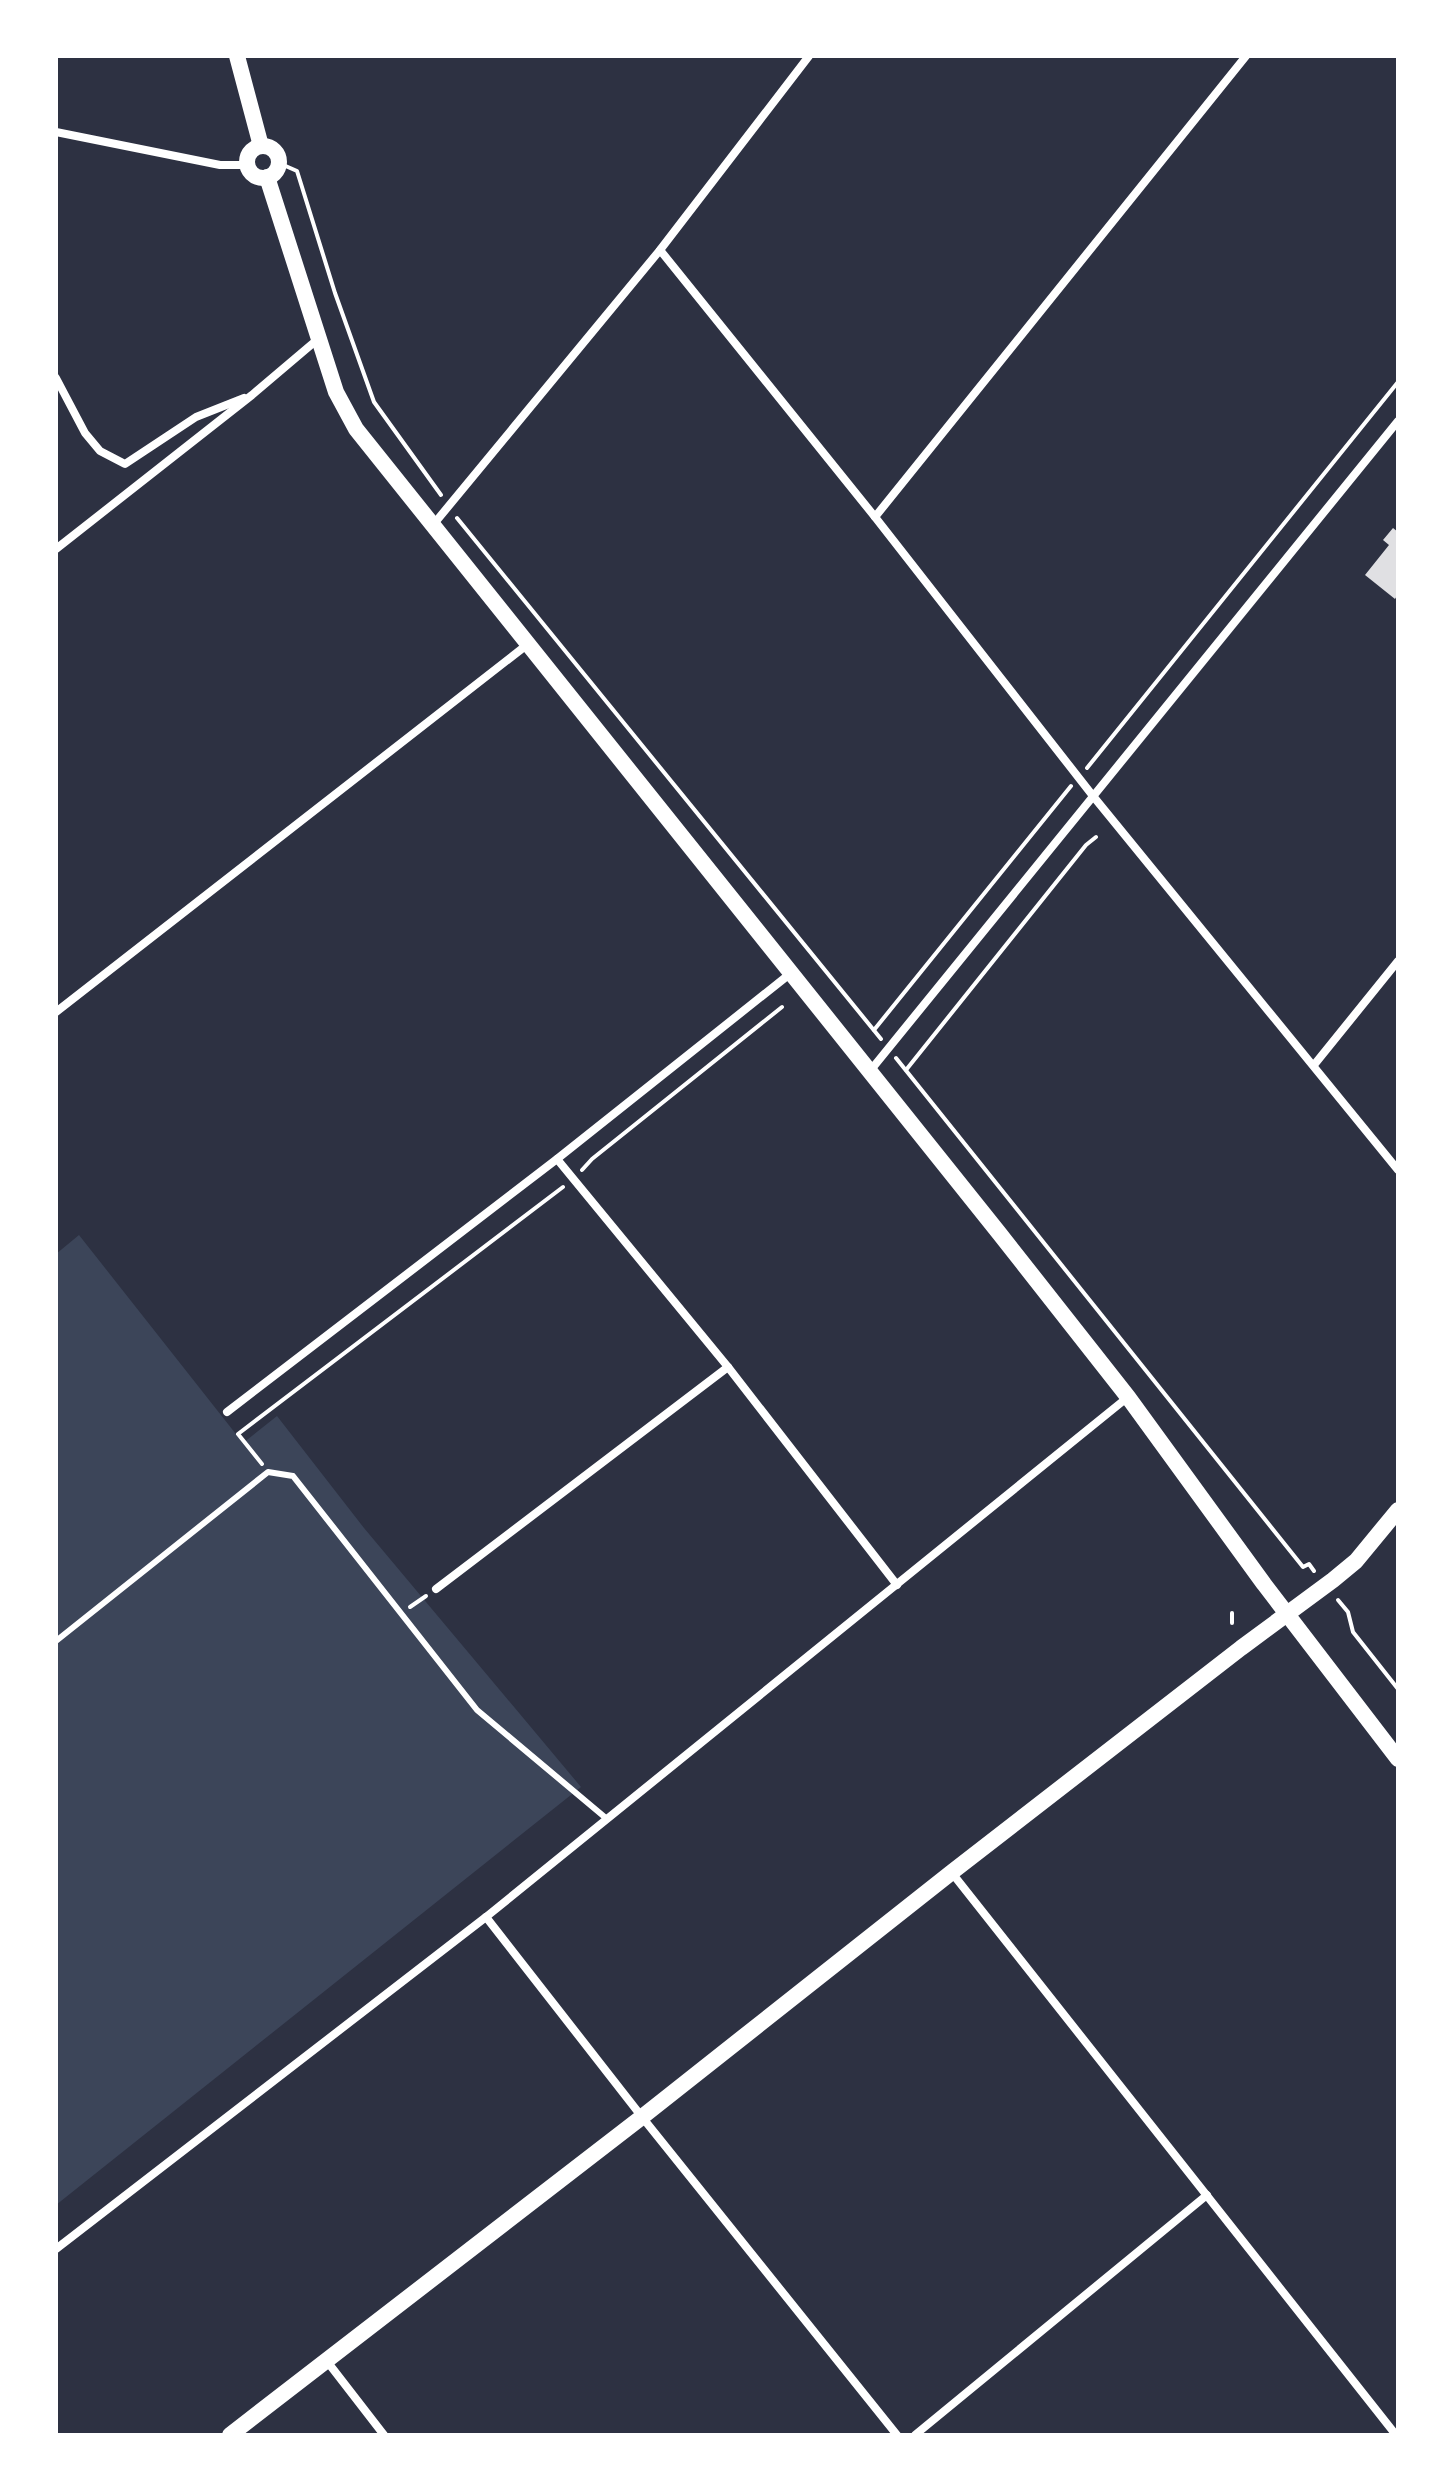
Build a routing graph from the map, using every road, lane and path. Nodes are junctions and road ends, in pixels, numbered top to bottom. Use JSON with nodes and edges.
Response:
{"nodes":[{"id":1,"x":237,"y":56,"type":"edge"},
{"id":2,"x":809,"y":56,"type":"edge"},
{"id":3,"x":1246,"y":56,"type":"edge"},
{"id":4,"x":56,"y":132,"type":"edge"},
{"id":5,"x":261,"y":146,"type":"junction"},
{"id":6,"x":279,"y":163,"type":"junction"},
{"id":7,"x":248,"y":165,"type":"junction"},
{"id":8,"x":267,"y":177,"type":"junction"},
{"id":9,"x":660,"y":250,"type":"junction"},
{"id":10,"x":319,"y":338,"type":"junction"},
{"id":11,"x":56,"y":378,"type":"edge"},
{"id":12,"x":1398,"y":382,"type":"edge"},
{"id":13,"x":252,"y":395,"type":"junction"},
{"id":14,"x":1398,"y":421,"type":"edge"},
{"id":15,"x":435,"y":485,"type":"dead end"},
{"id":16,"x":875,"y":517,"type":"junction"},
{"id":17,"x":433,"y":525,"type":"junction"},
{"id":18,"x":461,"y":525,"type":"dead end"},
{"id":19,"x":56,"y":549,"type":"edge"},
{"id":20,"x":528,"y":644,"type":"junction"},
{"id":21,"x":1079,"y":777,"type":"junction"},
{"id":22,"x":1093,"y":796,"type":"junction"},
{"id":23,"x":1096,"y":837,"type":"dead end"},
{"id":24,"x":1398,"y":961,"type":"edge"},
{"id":25,"x":791,"y":972,"type":"junction"},
{"id":26,"x":782,"y":1007,"type":"dead end"},
{"id":27,"x":56,"y":1012,"type":"edge"},
{"id":28,"x":1314,"y":1065,"type":"junction"},
{"id":29,"x":870,"y":1072,"type":"junction"},
{"id":30,"x":557,"y":1159,"type":"junction"},
{"id":31,"x":1398,"y":1170,"type":"edge"},
{"id":32,"x":574,"y":1179,"type":"junction"},
{"id":33,"x":728,"y":1367,"type":"junction"},
{"id":34,"x":1128,"y":1397,"type":"junction"},
{"id":35,"x":227,"y":1412,"type":"dead end"},
{"id":36,"x":268,"y":1472,"type":"junction"},
{"id":37,"x":1398,"y":1510,"type":"edge"},
{"id":38,"x":1303,"y":1567,"type":"dead end"},
{"id":39,"x":897,"y":1585,"type":"junction"},
{"id":40,"x":436,"y":1589,"type":"joint"},
{"id":41,"x":401,"y":1612,"type":"junction"},
{"id":42,"x":1348,"y":1612,"type":"dead end"},
{"id":43,"x":1232,"y":1613,"type":"dead end"},
{"id":44,"x":1288,"y":1615,"type":"junction"},
{"id":45,"x":1232,"y":1623,"type":"dead end"},
{"id":46,"x":56,"y":1641,"type":"edge"},
{"id":47,"x":1398,"y":1689,"type":"edge"},
{"id":48,"x":1398,"y":1759,"type":"edge"},
{"id":49,"x":607,"y":1819,"type":"junction"},
{"id":50,"x":952,"y":1872,"type":"junction"},
{"id":51,"x":486,"y":1917,"type":"junction"},
{"id":52,"x":642,"y":2117,"type":"junction"},
{"id":53,"x":1207,"y":2195,"type":"junction"},
{"id":54,"x":56,"y":2249,"type":"edge"},
{"id":55,"x":326,"y":2360,"type":"junction"},
{"id":56,"x":230,"y":2435,"type":"edge"},
{"id":57,"x":384,"y":2435,"type":"edge"},
{"id":58,"x":897,"y":2435,"type":"edge"},
{"id":59,"x":915,"y":2435,"type":"edge"},
{"id":60,"x":1396,"y":2435,"type":"edge"}],
"edges":[{"from":1,"to":5,"type":"main road"},
{"from":2,"to":9,"type":"street"},
{"from":3,"to":16,"type":"street"},
{"from":4,"to":7,"type":"street"},
{"from":5,"to":6,"type":"main road"},
{"from":5,"to":7,"type":"main road"},
{"from":6,"to":8,"type":"main road"},
{"from":6,"to":15,"type":"path"},
{"from":7,"to":8,"type":"main road"},
{"from":8,"to":10,"type":"main road"},
{"from":9,"to":16,"type":"street"},
{"from":9,"to":17,"type":"street"},
{"from":10,"to":13,"type":"street"},
{"from":10,"to":17,"type":"main road"},
{"from":11,"to":13,"type":"street"},
{"from":12,"to":21,"type":"path"},
{"from":13,"to":19,"type":"street"},
{"from":14,"to":22,"type":"street"},
{"from":16,"to":21,"type":"street"},
{"from":17,"to":20,"type":"main road"},
{"from":18,"to":21,"type":"path"},
{"from":20,"to":25,"type":"main road"},
{"from":20,"to":27,"type":"street"},
{"from":21,"to":22,"type":"street"},
{"from":22,"to":28,"type":"street"},
{"from":22,"to":29,"type":"street"},
{"from":23,"to":38,"type":"path"},
{"from":24,"to":28,"type":"street"},
{"from":25,"to":29,"type":"main road"},
{"from":25,"to":30,"type":"street"},
{"from":26,"to":32,"type":"path"},
{"from":28,"to":31,"type":"street"},
{"from":29,"to":34,"type":"main road"},
{"from":30,"to":32,"type":"street"},
{"from":30,"to":35,"type":"street"},
{"from":32,"to":33,"type":"street"},
{"from":32,"to":36,"type":"path"},
{"from":33,"to":39,"type":"street"},
{"from":33,"to":40,"type":"street"},
{"from":34,"to":39,"type":"street"},
{"from":34,"to":44,"type":"main road"},
{"from":36,"to":41,"type":"lane"},
{"from":36,"to":46,"type":"lane"},
{"from":37,"to":44,"type":"main road"},
{"from":39,"to":49,"type":"street"},
{"from":40,"to":41,"type":"path"},
{"from":41,"to":49,"type":"lane"},
{"from":42,"to":47,"type":"path"},
{"from":43,"to":45,"type":"path"},
{"from":44,"to":48,"type":"main road"},
{"from":44,"to":50,"type":"main road"},
{"from":49,"to":51,"type":"street"},
{"from":50,"to":52,"type":"main road"},
{"from":50,"to":53,"type":"street"},
{"from":51,"to":52,"type":"street"},
{"from":51,"to":54,"type":"street"},
{"from":52,"to":55,"type":"main road"},
{"from":52,"to":58,"type":"street"},
{"from":53,"to":59,"type":"street"},
{"from":53,"to":60,"type":"street"},
{"from":55,"to":56,"type":"main road"},
{"from":55,"to":57,"type":"street"}]}
